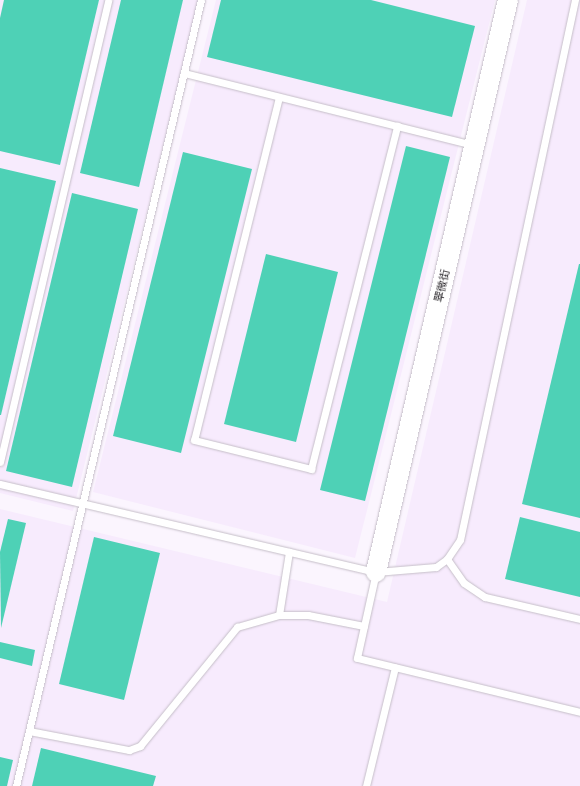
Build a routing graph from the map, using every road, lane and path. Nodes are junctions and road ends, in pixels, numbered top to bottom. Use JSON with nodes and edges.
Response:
{"nodes":[{"id":1,"x":108,"y":0,"type":"edge"},
{"id":2,"x":201,"y":0,"type":"edge"},
{"id":3,"x":508,"y":0,"type":"edge"},
{"id":4,"x":574,"y":0,"type":"edge"},
{"id":5,"x":184,"y":73,"type":"junction"},
{"id":6,"x":279,"y":97,"type":"junction"},
{"id":7,"x":397,"y":126,"type":"junction"},
{"id":8,"x":475,"y":145,"type":"junction"},
{"id":9,"x":0,"y":462,"type":"edge"},
{"id":10,"x":0,"y":484,"type":"edge"},
{"id":11,"x":82,"y":503,"type":"junction"},
{"id":12,"x":290,"y":552,"type":"junction"},
{"id":13,"x":446,"y":559,"type":"junction"},
{"id":14,"x":376,"y":572,"type":"junction"},
{"id":15,"x":279,"y":615,"type":"junction"},
{"id":16,"x":580,"y":619,"type":"edge"},
{"id":17,"x":364,"y":626,"type":"junction"},
{"id":18,"x":395,"y":667,"type":"junction"},
{"id":19,"x":580,"y":712,"type":"edge"},
{"id":20,"x":29,"y":731,"type":"junction"},
{"id":21,"x":16,"y":786,"type":"edge"},
{"id":22,"x":366,"y":786,"type":"edge"}],
"edges":[{"from":1,"to":9,"type":"lane"},
{"from":2,"to":5,"type":"lane"},
{"from":3,"to":8,"type":"street","name":"翠微街"},
{"from":4,"to":13,"type":"lane"},
{"from":5,"to":6,"type":"lane"},
{"from":5,"to":11,"type":"lane"},
{"from":6,"to":7,"type":"lane"},
{"from":6,"to":7,"type":"lane"},
{"from":7,"to":8,"type":"lane"},
{"from":8,"to":14,"type":"street","name":"翠微街"},
{"from":10,"to":11,"type":"lane"},
{"from":11,"to":12,"type":"lane"},
{"from":11,"to":20,"type":"lane"},
{"from":12,"to":14,"type":"lane"},
{"from":12,"to":15,"type":"lane"},
{"from":13,"to":14,"type":"lane"},
{"from":13,"to":16,"type":"lane"},
{"from":14,"to":17,"type":"lane"},
{"from":15,"to":17,"type":"lane"},
{"from":15,"to":20,"type":"lane"},
{"from":17,"to":18,"type":"lane"},
{"from":18,"to":19,"type":"lane"},
{"from":18,"to":22,"type":"lane"},
{"from":20,"to":21,"type":"lane"}]}
